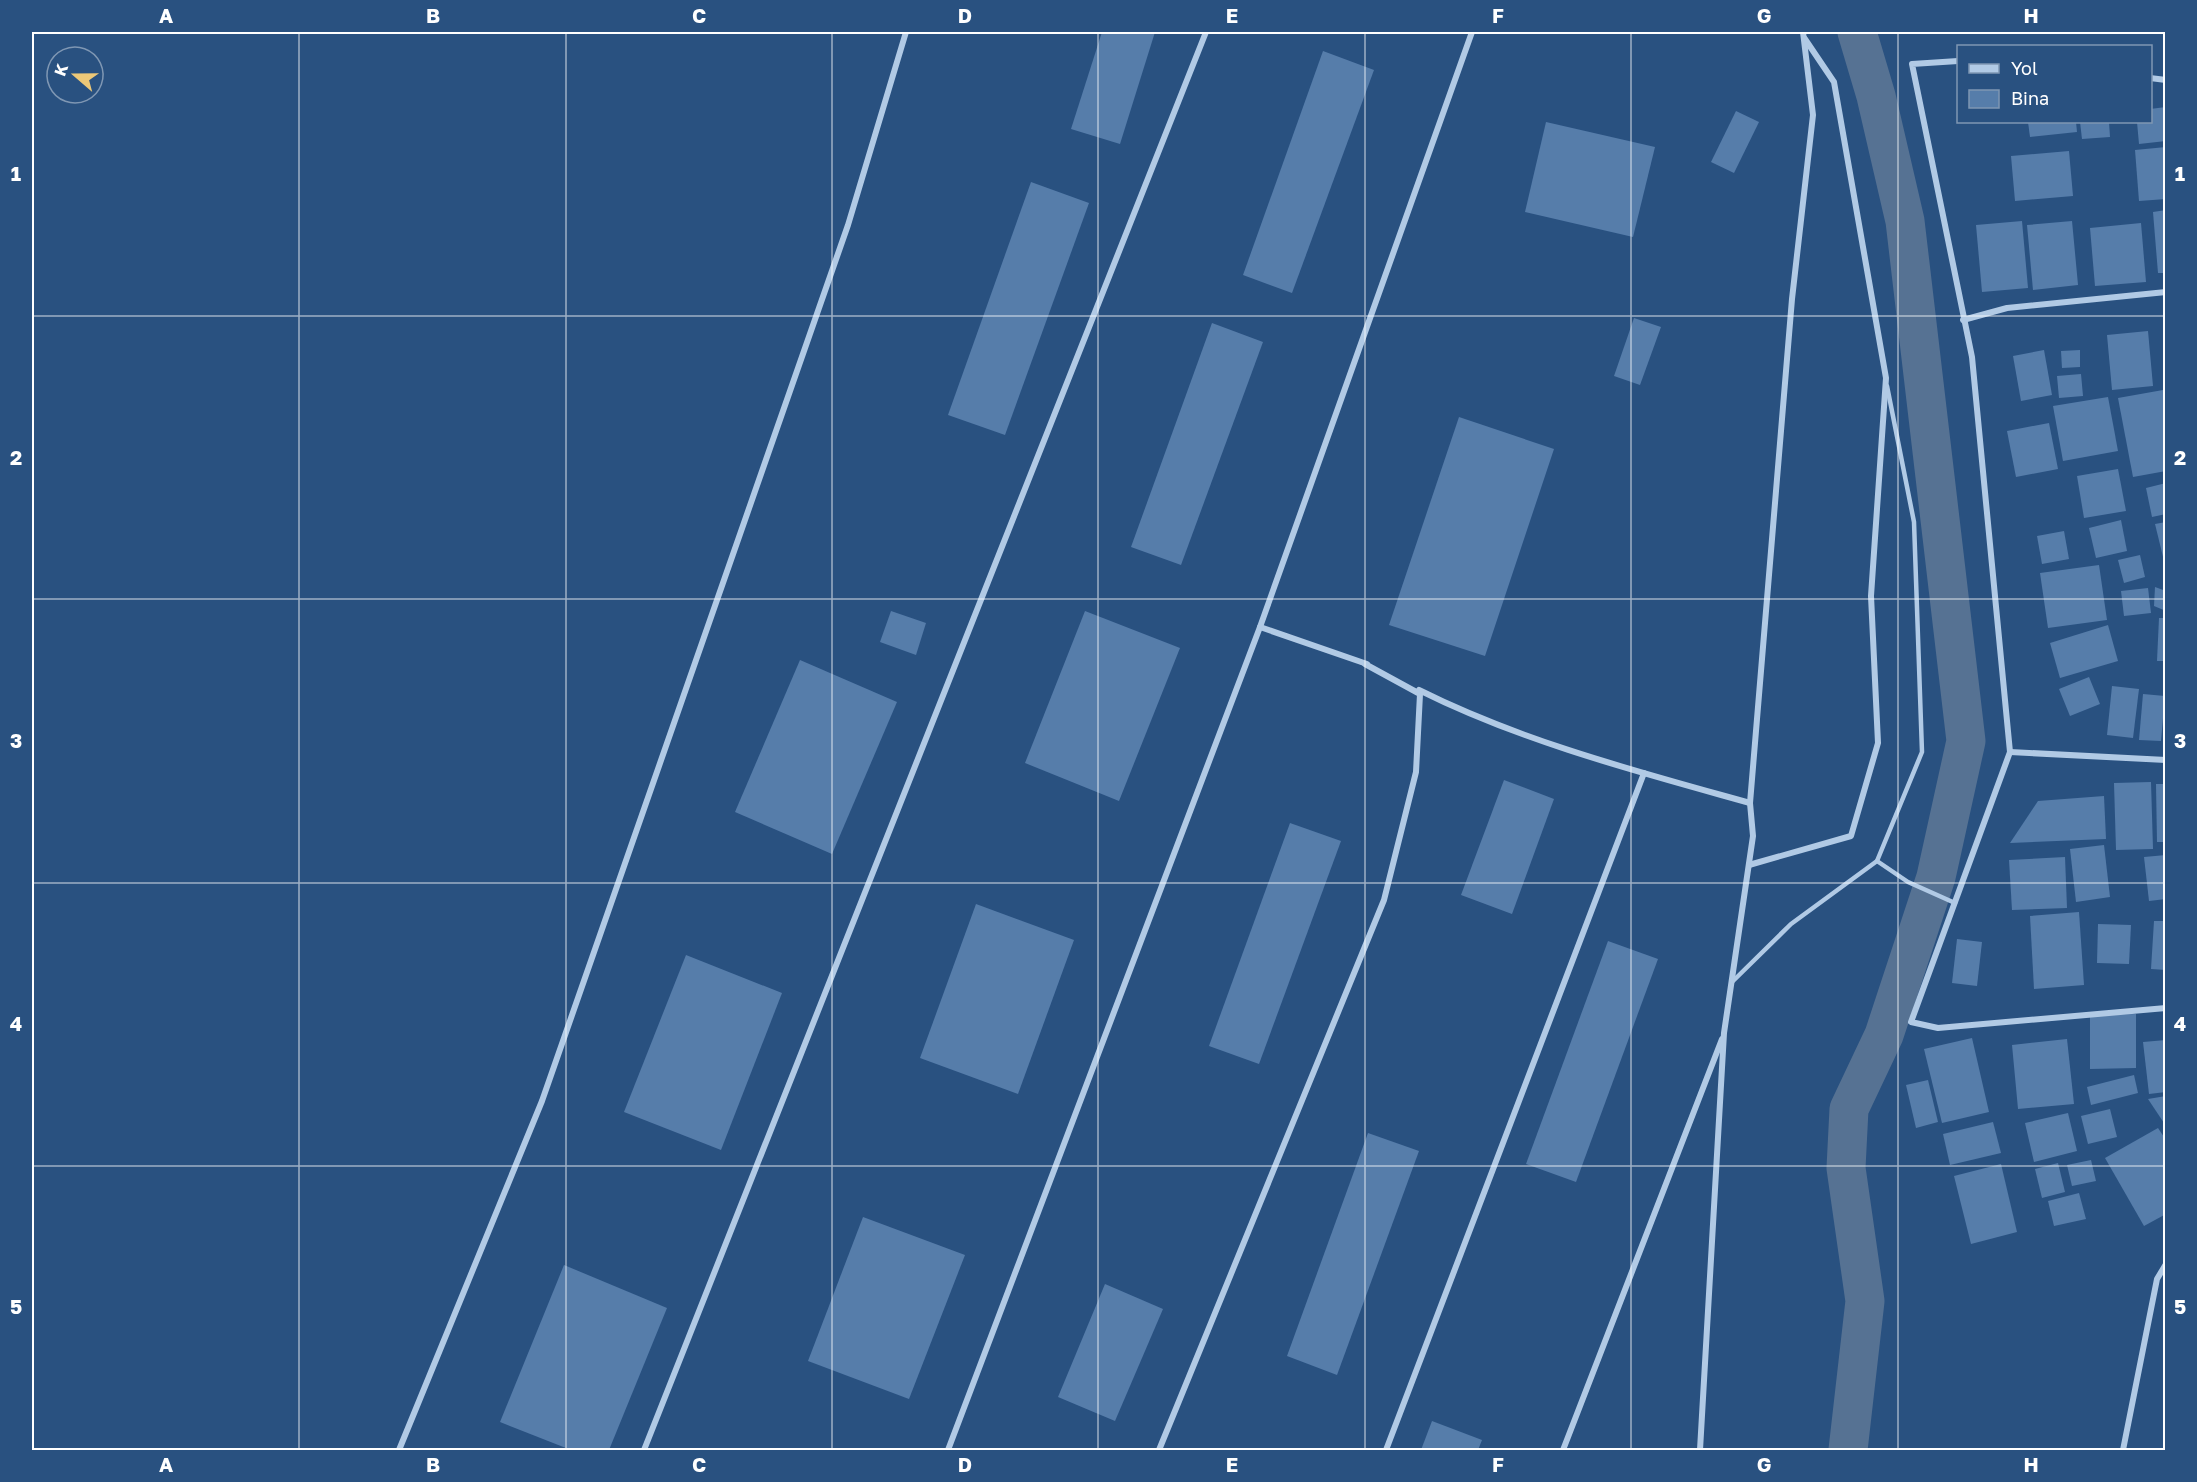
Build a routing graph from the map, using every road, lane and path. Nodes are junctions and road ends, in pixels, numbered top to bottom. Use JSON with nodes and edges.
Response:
{"nodes":[{"id":1,"x":906,"y":32,"type":"edge"},
{"id":2,"x":1206,"y":32,"type":"edge"},
{"id":3,"x":1472,"y":32,"type":"edge"},
{"id":4,"x":1803,"y":34,"type":"edge"},
{"id":5,"x":1957,"y":61,"type":"edge"},
{"id":6,"x":2166,"y":292,"type":"edge"},
{"id":7,"x":1964,"y":320,"type":"junction"},
{"id":8,"x":1886,"y":378,"type":"junction"},
{"id":9,"x":1260,"y":627,"type":"junction"},
{"id":10,"x":1365,"y":664,"type":"junction"},
{"id":11,"x":2010,"y":752,"type":"junction"},
{"id":12,"x":2166,"y":760,"type":"edge"},
{"id":13,"x":1644,"y":773,"type":"junction"},
{"id":14,"x":1750,"y":803,"type":"junction"},
{"id":15,"x":1877,"y":861,"type":"junction"},
{"id":16,"x":1749,"y":865,"type":"junction"},
{"id":17,"x":1955,"y":903,"type":"junction"},
{"id":18,"x":1732,"y":982,"type":"junction"},
{"id":19,"x":2166,"y":1008,"type":"edge"},
{"id":20,"x":1724,"y":1033,"type":"junction"},
{"id":21,"x":2166,"y":1264,"type":"edge"},
{"id":22,"x":399,"y":1450,"type":"edge"},
{"id":23,"x":644,"y":1450,"type":"edge"},
{"id":24,"x":948,"y":1450,"type":"edge"},
{"id":25,"x":1159,"y":1450,"type":"edge"},
{"id":26,"x":1386,"y":1450,"type":"edge"},
{"id":27,"x":1563,"y":1450,"type":"edge"},
{"id":28,"x":1700,"y":1450,"type":"edge"},
{"id":29,"x":2123,"y":1450,"type":"edge"}],
"edges":[{"from":1,"to":22,"type":"street"},
{"from":2,"to":23,"type":"street"},
{"from":3,"to":9,"type":"street"},
{"from":4,"to":8,"type":"street"},
{"from":4,"to":14,"type":"street"},
{"from":5,"to":7,"type":"street"},
{"from":6,"to":7,"type":"street"},
{"from":7,"to":11,"type":"street"},
{"from":8,"to":15,"type":"lane"},
{"from":8,"to":16,"type":"street"},
{"from":9,"to":10,"type":"street"},
{"from":9,"to":24,"type":"street"},
{"from":10,"to":13,"type":"street"},
{"from":10,"to":25,"type":"street"},
{"from":11,"to":12,"type":"street"},
{"from":11,"to":17,"type":"street"},
{"from":13,"to":14,"type":"street"},
{"from":13,"to":26,"type":"street"},
{"from":14,"to":16,"type":"street"},
{"from":15,"to":17,"type":"lane"},
{"from":15,"to":18,"type":"lane"},
{"from":16,"to":18,"type":"street"},
{"from":17,"to":19,"type":"street"},
{"from":18,"to":20,"type":"street"},
{"from":20,"to":27,"type":"street"},
{"from":20,"to":28,"type":"street"},
{"from":21,"to":29,"type":"street"}]}
